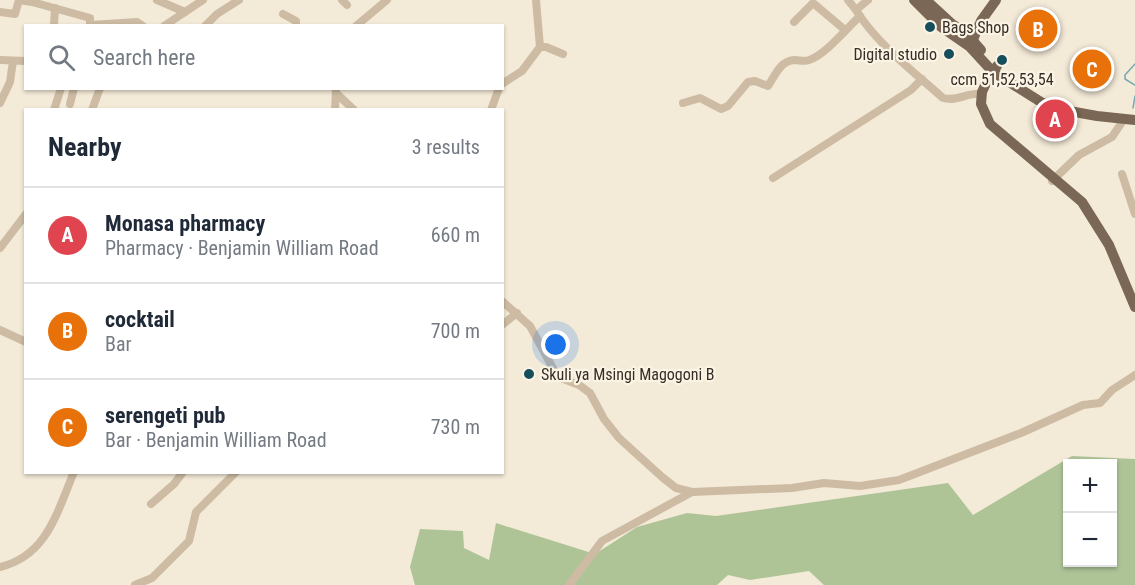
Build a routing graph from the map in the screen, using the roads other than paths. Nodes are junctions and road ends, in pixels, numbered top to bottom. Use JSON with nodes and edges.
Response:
{"nodes":[{"id":1,"x":157,"y":0,"type":"edge"},
{"id":2,"x":202,"y":0,"type":"edge"},
{"id":3,"x":239,"y":0,"type":"edge"},
{"id":4,"x":387,"y":0,"type":"edge"},
{"id":5,"x":537,"y":0,"type":"edge"},
{"id":6,"x":848,"y":0,"type":"edge"},
{"id":7,"x":868,"y":0,"type":"edge"},
{"id":8,"x":914,"y":0,"type":"edge"},
{"id":9,"x":926,"y":0,"type":"edge"},
{"id":10,"x":989,"y":0,"type":"edge"},
{"id":11,"x":996,"y":0,"type":"edge"},
{"id":12,"x":814,"y":2,"type":"edge"},
{"id":13,"x":55,"y":5,"type":"edge"},
{"id":14,"x":0,"y":12,"type":"edge"},
{"id":15,"x":185,"y":12,"type":"junction"},
{"id":16,"x":858,"y":13,"type":"junction"},
{"id":17,"x":283,"y":15,"type":"dead end"},
{"id":18,"x":794,"y":22,"type":"dead end"},
{"id":19,"x":54,"y":24,"type":"edge"},
{"id":20,"x":90,"y":24,"type":"edge"},
{"id":21,"x":106,"y":24,"type":"edge"},
{"id":22,"x":140,"y":24,"type":"edge"},
{"id":23,"x":166,"y":24,"type":"edge"},
{"id":24,"x":208,"y":24,"type":"edge"},
{"id":25,"x":297,"y":24,"type":"edge"},
{"id":26,"x":358,"y":24,"type":"edge"},
{"id":27,"x":845,"y":30,"type":"junction"},
{"id":28,"x":968,"y":41,"type":"junction"},
{"id":29,"x":540,"y":47,"type":"junction"},
{"id":30,"x":563,"y":54,"type":"dead end"},
{"id":31,"x":0,"y":60,"type":"edge"},
{"id":32,"x":13,"y":60,"type":"junction"},
{"id":33,"x":24,"y":61,"type":"edge"},
{"id":34,"x":993,"y":67,"type":"junction"},
{"id":35,"x":922,"y":79,"type":"junction"},
{"id":36,"x":504,"y":83,"type":"edge"},
{"id":37,"x":60,"y":90,"type":"edge"},
{"id":38,"x":74,"y":90,"type":"edge"},
{"id":39,"x":99,"y":90,"type":"edge"},
{"id":40,"x":498,"y":90,"type":"edge"},
{"id":41,"x":336,"y":91,"type":"edge"},
{"id":42,"x":980,"y":93,"type":"junction"},
{"id":43,"x":0,"y":103,"type":"edge"},
{"id":44,"x":683,"y":103,"type":"dead end"},
{"id":45,"x":70,"y":104,"type":"dead end"},
{"id":46,"x":55,"y":108,"type":"edge"},
{"id":47,"x":93,"y":108,"type":"edge"},
{"id":48,"x":334,"y":108,"type":"edge"},
{"id":49,"x":352,"y":108,"type":"edge"},
{"id":50,"x":492,"y":108,"type":"edge"},
{"id":51,"x":1135,"y":113,"type":"edge"},
{"id":52,"x":1130,"y":119,"type":"edge"},
{"id":53,"x":1122,"y":174,"type":"dead end"},
{"id":54,"x":773,"y":178,"type":"dead end"},
{"id":55,"x":1053,"y":180,"type":"junction"},
{"id":56,"x":1135,"y":214,"type":"edge"},
{"id":57,"x":24,"y":217,"type":"edge"},
{"id":58,"x":0,"y":248,"type":"edge"},
{"id":59,"x":1133,"y":291,"type":"edge"},
{"id":60,"x":504,"y":303,"type":"edge"},
{"id":61,"x":1135,"y":307,"type":"edge"},
{"id":62,"x":517,"y":313,"type":"junction"},
{"id":63,"x":504,"y":324,"type":"edge"},
{"id":64,"x":0,"y":330,"type":"edge"},
{"id":65,"x":24,"y":341,"type":"edge"},
{"id":66,"x":1135,"y":375,"type":"edge"},
{"id":67,"x":73,"y":474,"type":"edge"},
{"id":68,"x":182,"y":474,"type":"edge"},
{"id":69,"x":234,"y":474,"type":"edge"},
{"id":70,"x":692,"y":492,"type":"junction"},
{"id":71,"x":151,"y":504,"type":"dead end"},
{"id":72,"x":0,"y":567,"type":"edge"},
{"id":73,"x":135,"y":585,"type":"edge"},
{"id":74,"x":569,"y":585,"type":"edge"}],
"edges":[{"from":1,"to":15,"type":"street"},
{"from":2,"to":15,"type":"street"},
{"from":3,"to":24,"type":"street"},
{"from":4,"to":26,"type":"street"},
{"from":5,"to":29,"type":"street"},
{"from":6,"to":16,"type":"street"},
{"from":7,"to":16,"type":"street"},
{"from":8,"to":28,"type":"main road"},
{"from":9,"to":28,"type":"main road"},
{"from":10,"to":28,"type":"main road"},
{"from":11,"to":28,"type":"main road"},
{"from":12,"to":18,"type":"street"},
{"from":12,"to":27,"type":"street"},
{"from":13,"to":14,"type":"street"},
{"from":13,"to":19,"type":"street"},
{"from":13,"to":20,"type":"street"},
{"from":15,"to":23,"type":"street"},
{"from":16,"to":27,"type":"street"},
{"from":16,"to":35,"type":"street"},
{"from":17,"to":25,"type":"street"},
{"from":21,"to":22,"type":"street"},
{"from":27,"to":44,"type":"street"},
{"from":28,"to":34,"type":"main road"},
{"from":29,"to":30,"type":"street"},
{"from":29,"to":36,"type":"street"},
{"from":31,"to":32,"type":"street"},
{"from":32,"to":33,"type":"street"},
{"from":32,"to":43,"type":"street"},
{"from":34,"to":42,"type":"main road"},
{"from":34,"to":51,"type":"main road"},
{"from":34,"to":52,"type":"main road"},
{"from":35,"to":42,"type":"street"},
{"from":35,"to":54,"type":"street"},
{"from":37,"to":46,"type":"street"},
{"from":38,"to":45,"type":"street"},
{"from":39,"to":47,"type":"street"},
{"from":40,"to":50,"type":"street"},
{"from":41,"to":48,"type":"street"},
{"from":41,"to":49,"type":"street"},
{"from":42,"to":55,"type":"main road"},
{"from":52,"to":55,"type":"street"},
{"from":53,"to":56,"type":"street"},
{"from":55,"to":59,"type":"main road"},
{"from":57,"to":58,"type":"street"},
{"from":59,"to":61,"type":"main road"},
{"from":60,"to":62,"type":"street"},
{"from":62,"to":63,"type":"street"},
{"from":62,"to":70,"type":"street"},
{"from":64,"to":65,"type":"street"},
{"from":66,"to":70,"type":"street"},
{"from":67,"to":72,"type":"street"},
{"from":68,"to":71,"type":"street"},
{"from":69,"to":73,"type":"street"},
{"from":70,"to":74,"type":"street"}]}
